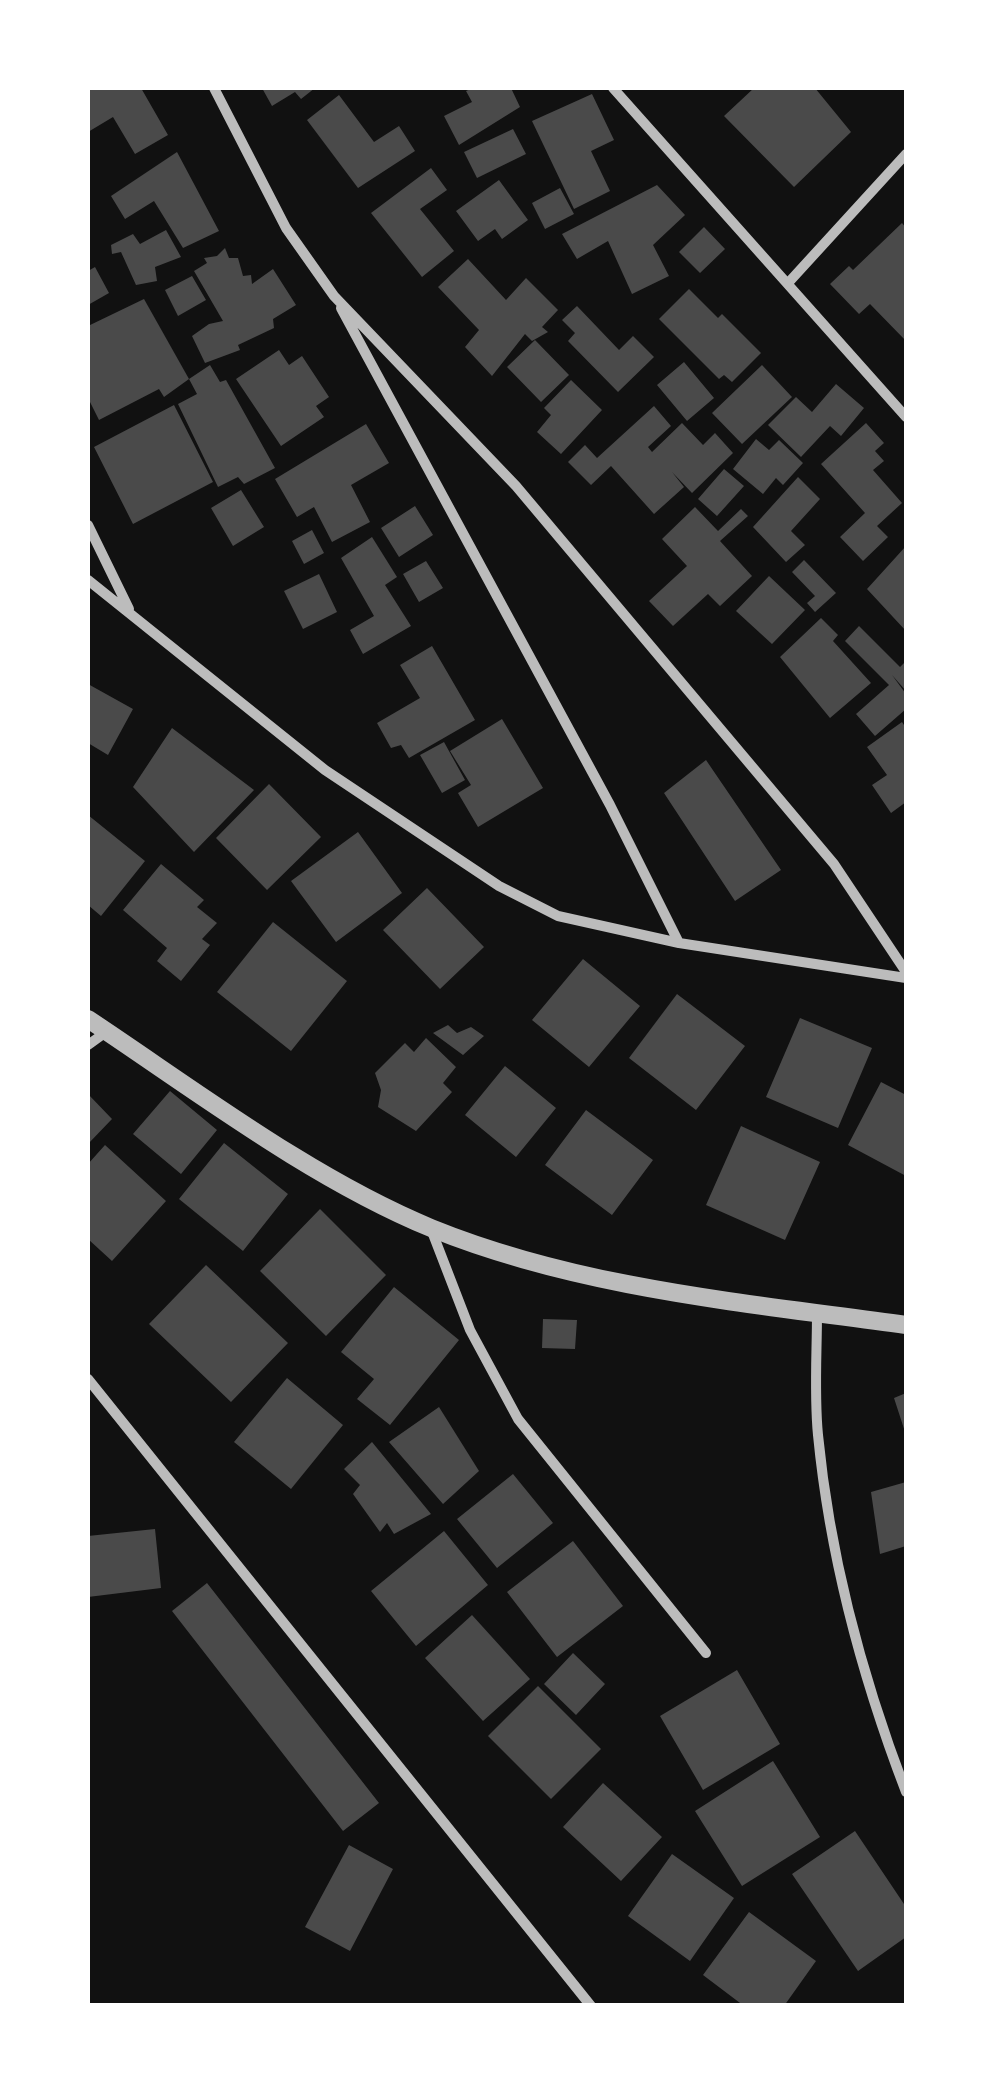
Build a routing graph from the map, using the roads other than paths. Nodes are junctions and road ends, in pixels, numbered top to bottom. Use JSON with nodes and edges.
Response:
{"nodes":[{"id":1,"x":214,"y":88,"type":"edge"},
{"id":2,"x":613,"y":88,"type":"edge"},
{"id":3,"x":906,"y":154,"type":"edge"},
{"id":4,"x":789,"y":282,"type":"junction"},
{"id":5,"x":334,"y":296,"type":"junction"},
{"id":6,"x":906,"y":417,"type":"edge"},
{"id":7,"x":88,"y":524,"type":"edge"},
{"id":8,"x":88,"y":580,"type":"edge"},
{"id":9,"x":131,"y":614,"type":"junction"},
{"id":10,"x":679,"y":943,"type":"junction"},
{"id":11,"x":906,"y":975,"type":"edge"},
{"id":12,"x":88,"y":1019,"type":"edge"},
{"id":13,"x":106,"y":1032,"type":"junction"},
{"id":14,"x":88,"y":1045,"type":"edge"},
{"id":15,"x":430,"y":1228,"type":"junction"},
{"id":16,"x":816,"y":1313,"type":"junction"},
{"id":17,"x":906,"y":1324,"type":"edge"},
{"id":18,"x":88,"y":1379,"type":"edge"},
{"id":19,"x":706,"y":1653,"type":"dead end"},
{"id":20,"x":906,"y":1792,"type":"edge"},
{"id":21,"x":591,"y":2006,"type":"edge"}],
"edges":[{"from":1,"to":5,"type":"street"},
{"from":2,"to":4,"type":"street"},
{"from":3,"to":4,"type":"street"},
{"from":4,"to":6,"type":"street"},
{"from":5,"to":10,"type":"street"},
{"from":5,"to":11,"type":"street"},
{"from":7,"to":9,"type":"street"},
{"from":8,"to":9,"type":"street"},
{"from":9,"to":10,"type":"street"},
{"from":10,"to":11,"type":"street"},
{"from":12,"to":13,"type":"street"},
{"from":13,"to":14,"type":"street"},
{"from":13,"to":15,"type":"street"},
{"from":15,"to":16,"type":"street"},
{"from":15,"to":19,"type":"street"},
{"from":16,"to":17,"type":"street"},
{"from":16,"to":20,"type":"street"},
{"from":18,"to":21,"type":"street"}]}
